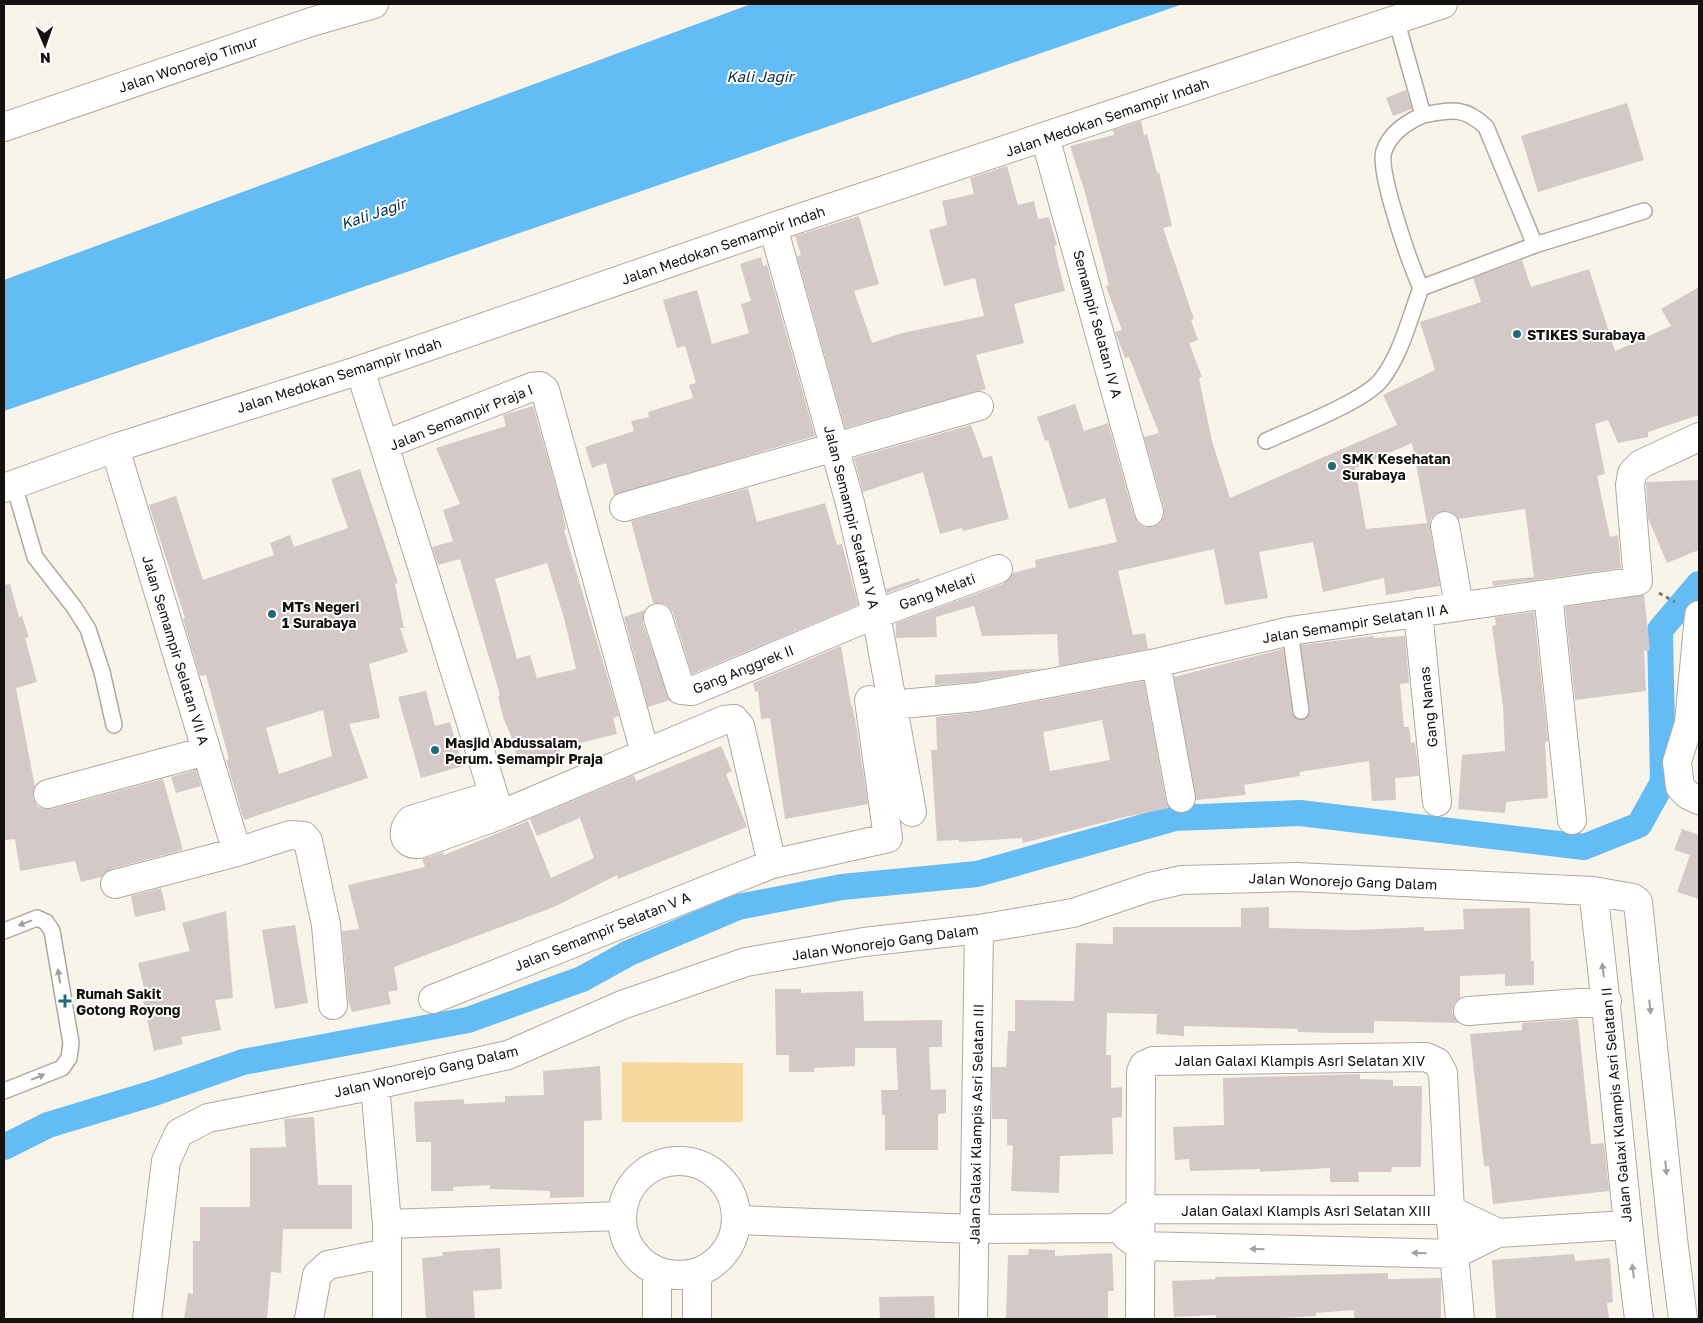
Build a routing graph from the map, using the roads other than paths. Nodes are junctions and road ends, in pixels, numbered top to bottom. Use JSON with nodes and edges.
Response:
{"nodes":[{"id":1,"x":374,"y":4,"type":"edge"},
{"id":2,"x":1443,"y":4,"type":"edge"},
{"id":3,"x":340,"y":8,"type":"edge"},
{"id":4,"x":310,"y":13,"type":"edge"},
{"id":5,"x":1396,"y":19,"type":"junction"},
{"id":6,"x":1423,"y":115,"type":"junction"},
{"id":7,"x":4,"y":127,"type":"edge"},
{"id":8,"x":1045,"y":137,"type":"junction"},
{"id":9,"x":1644,"y":211,"type":"dead end"},
{"id":10,"x":773,"y":227,"type":"junction"},
{"id":11,"x":1535,"y":245,"type":"junction"},
{"id":12,"x":1421,"y":288,"type":"junction"},
{"id":13,"x":360,"y":370,"type":"junction"},
{"id":14,"x":980,"y":406,"type":"dead end"},
{"id":15,"x":1699,"y":437,"type":"edge"},
{"id":16,"x":1266,"y":441,"type":"dead end"},
{"id":17,"x":384,"y":446,"type":"junction"},
{"id":18,"x":836,"y":446,"type":"junction"},
{"id":19,"x":115,"y":448,"type":"junction"},
{"id":20,"x":9,"y":487,"type":"edge"},
{"id":21,"x":624,"y":507,"type":"dead end"},
{"id":22,"x":1149,"y":512,"type":"dead end"},
{"id":23,"x":1445,"y":526,"type":"dead end"},
{"id":24,"x":998,"y":569,"type":"dead end"},
{"id":25,"x":1548,"y":594,"type":"junction"},
{"id":26,"x":1459,"y":606,"type":"junction"},
{"id":27,"x":1692,"y":611,"type":"edge"},
{"id":28,"x":1418,"y":612,"type":"junction"},
{"id":29,"x":876,"y":614,"type":"junction"},
{"id":30,"x":658,"y":618,"type":"dead end"},
{"id":31,"x":1290,"y":631,"type":"junction"},
{"id":32,"x":1156,"y":663,"type":"junction"},
{"id":33,"x":880,"y":703,"type":"junction"},
{"id":34,"x":1301,"y":711,"type":"dead end"},
{"id":35,"x":1694,"y":723,"type":"edge"},
{"id":36,"x":114,"y":725,"type":"dead end"},
{"id":37,"x":206,"y":751,"type":"junction"},
{"id":38,"x":645,"y":753,"type":"junction"},
{"id":39,"x":48,"y":794,"type":"dead end"},
{"id":40,"x":1181,"y":798,"type":"dead end"},
{"id":41,"x":1699,"y":800,"type":"edge"},
{"id":42,"x":1437,"y":802,"type":"dead end"},
{"id":43,"x":496,"y":805,"type":"junction"},
{"id":44,"x":912,"y":812,"type":"dead end"},
{"id":45,"x":1572,"y":820,"type":"dead end"},
{"id":46,"x":405,"y":841,"type":"dead end"},
{"id":47,"x":237,"y":852,"type":"junction"},
{"id":48,"x":772,"y":864,"type":"junction"},
{"id":49,"x":115,"y":884,"type":"dead end"},
{"id":50,"x":1593,"y":891,"type":"junction"},
{"id":51,"x":979,"y":929,"type":"junction"},
{"id":52,"x":4,"y":930,"type":"edge"},
{"id":53,"x":433,"y":998,"type":"dead end"},
{"id":54,"x":1607,"y":1001,"type":"junction"},
{"id":55,"x":333,"y":1005,"type":"dead end"},
{"id":56,"x":1468,"y":1011,"type":"dead end"},
{"id":57,"x":375,"y":1085,"type":"junction"},
{"id":58,"x":4,"y":1091,"type":"edge"},
{"id":59,"x":1141,"y":1210,"type":"junction"},
{"id":60,"x":1450,"y":1210,"type":"junction"},
{"id":61,"x":621,"y":1216,"type":"junction"},
{"id":62,"x":737,"y":1220,"type":"junction"},
{"id":63,"x":387,"y":1224,"type":"junction"},
{"id":64,"x":1627,"y":1225,"type":"junction"},
{"id":65,"x":1115,"y":1228,"type":"junction"},
{"id":66,"x":974,"y":1229,"type":"junction"},
{"id":67,"x":1498,"y":1233,"type":"junction"},
{"id":68,"x":1140,"y":1246,"type":"junction"},
{"id":69,"x":387,"y":1253,"type":"junction"},
{"id":70,"x":1455,"y":1254,"type":"junction"},
{"id":71,"x":657,"y":1272,"type":"junction"},
{"id":72,"x":697,"y":1273,"type":"junction"},
{"id":73,"x":147,"y":1319,"type":"edge"},
{"id":74,"x":309,"y":1319,"type":"edge"},
{"id":75,"x":387,"y":1319,"type":"edge"},
{"id":76,"x":657,"y":1319,"type":"edge"},
{"id":77,"x":697,"y":1319,"type":"edge"},
{"id":78,"x":973,"y":1319,"type":"edge"},
{"id":79,"x":1140,"y":1319,"type":"edge"},
{"id":80,"x":1460,"y":1319,"type":"edge"},
{"id":81,"x":1639,"y":1319,"type":"edge"},
{"id":82,"x":1683,"y":1319,"type":"edge"}],
"edges":[{"from":1,"to":3,"type":"street","name":"Jalan Wonorejo Timur"},
{"from":2,"to":5,"type":"street","name":"Jalan Medokan Semampir Indah"},
{"from":3,"to":4,"type":"street","name":"Jalan Wonorejo Timur"},
{"from":4,"to":7,"type":"street","name":"Jalan Wonorejo Timur"},
{"from":5,"to":6,"type":"lane"},
{"from":5,"to":8,"type":"street","name":"Jalan Medokan Semampir Indah"},
{"from":6,"to":11,"type":"lane"},
{"from":6,"to":12,"type":"lane"},
{"from":8,"to":10,"type":"street","name":"Jalan Medokan Semampir Indah"},
{"from":8,"to":22,"type":"street","name":"Semampir Selatan IV A"},
{"from":9,"to":11,"type":"lane"},
{"from":10,"to":13,"type":"street","name":"Jalan Medokan Semampir Indah"},
{"from":10,"to":18,"type":"street","name":"Jalan Semampir Selatan V A"},
{"from":11,"to":12,"type":"lane"},
{"from":12,"to":16,"type":"lane"},
{"from":13,"to":17,"type":"street"},
{"from":13,"to":19,"type":"street","name":"Jalan Medokan Semampir Indah"},
{"from":14,"to":18,"type":"street"},
{"from":15,"to":25,"type":"street","name":"Jalan Semampir Selatan II A"},
{"from":17,"to":38,"type":"street","name":"Jalan Semampir Praja I"},
{"from":17,"to":43,"type":"street","name":"Jalan Semampir Praja I"},
{"from":18,"to":21,"type":"street"},
{"from":18,"to":29,"type":"street","name":"Jalan Semampir Selatan V A"},
{"from":19,"to":20,"type":"street","name":"Jalan Medokan Semampir Indah"},
{"from":19,"to":37,"type":"street","name":"Jalan Semampir Selatan VII A"},
{"from":20,"to":36,"type":"lane"},
{"from":23,"to":26,"type":"street"},
{"from":24,"to":29,"type":"street","name":"Gang Melati"},
{"from":25,"to":26,"type":"street","name":"Jalan Semampir Selatan II A"},
{"from":25,"to":45,"type":"street"},
{"from":26,"to":28,"type":"street","name":"Jalan Semampir Selatan II A"},
{"from":27,"to":35,"type":"street"},
{"from":28,"to":31,"type":"street","name":"Jalan Semampir Selatan II A"},
{"from":28,"to":42,"type":"street","name":"Gang Nanas"},
{"from":29,"to":30,"type":"street","name":"Gang Anggrek II"},
{"from":29,"to":33,"type":"street","name":"Jalan Semampir Selatan V A"},
{"from":31,"to":32,"type":"street","name":"Jalan Semampir Selatan II A"},
{"from":31,"to":34,"type":"lane"},
{"from":32,"to":33,"type":"street","name":"Jalan Semampir Selatan II A"},
{"from":32,"to":40,"type":"street"},
{"from":33,"to":44,"type":"street","name":"Jalan Semampir Selatan V A"},
{"from":33,"to":48,"type":"street","name":"Jalan Semampir Selatan V A"},
{"from":35,"to":41,"type":"street"},
{"from":37,"to":39,"type":"street"},
{"from":37,"to":47,"type":"street","name":"Jalan Semampir Selatan VII A"},
{"from":38,"to":43,"type":"street"},
{"from":38,"to":48,"type":"street"},
{"from":43,"to":46,"type":"street"},
{"from":47,"to":49,"type":"street"},
{"from":47,"to":55,"type":"street"},
{"from":48,"to":53,"type":"street","name":"Jalan Semampir Selatan V A"},
{"from":50,"to":51,"type":"street","name":"Jalan Wonorejo Gang Dalam"},
{"from":54,"to":50,"type":"street","name":"Jalan Galaxi Klampis Asri Selatan II","one_way":true},
{"from":50,"to":82,"type":"street","name":"Jalan Wonorejo Gang Dalam","one_way":true},
{"from":51,"to":57,"type":"street","name":"Jalan Wonorejo Gang Dalam"},
{"from":51,"to":66,"type":"street","name":"Jalan Galaxi Klampis Asri Selatan III"},
{"from":58,"to":52,"type":"lane","one_way":true},
{"from":54,"to":56,"type":"street"},
{"from":54,"to":64,"type":"street","name":"Jalan Galaxi Klampis Asri Selatan II"},
{"from":57,"to":63,"type":"street"},
{"from":57,"to":73,"type":"street","name":"Jalan Wonorejo Gang Dalam"},
{"from":59,"to":60,"type":"street","name":"Jalan Galaxi Klampis Asri Selatan XIII"},
{"from":59,"to":60,"type":"street","name":"Jalan Galaxi Klampis Asri Selatan XIV"},
{"from":59,"to":65,"type":"street"},
{"from":59,"to":68,"type":"street"},
{"from":60,"to":67,"type":"street","name":"Jalan Galaxi Klampis Asri Selatan XIII"},
{"from":60,"to":70,"type":"street","name":"Jalan Galaxi Klampis Asri Selatan XIV"},
{"from":61,"to":62,"type":"street"},
{"from":61,"to":63,"type":"street"},
{"from":61,"to":71,"type":"street"},
{"from":62,"to":66,"type":"street"},
{"from":62,"to":72,"type":"street"},
{"from":63,"to":69,"type":"street"},
{"from":64,"to":67,"type":"street","name":"Jalan Galaxi Klampis Asri Selatan XIII"},
{"from":81,"to":64,"type":"street","name":"Jalan Galaxi Klampis Asri Selatan II","one_way":true},
{"from":65,"to":66,"type":"street"},
{"from":65,"to":68,"type":"street"},
{"from":66,"to":78,"type":"street","name":"Jalan Galaxi Klampis Asri Selatan III"},
{"from":67,"to":70,"type":"street","name":"Jalan Galaxi Klampis Asri Selatan XIII"},
{"from":70,"to":68,"type":"street","name":"Jalan Galaxi Klampis Asri Selatan XIII","one_way":true},
{"from":68,"to":79,"type":"street"},
{"from":69,"to":74,"type":"street"},
{"from":69,"to":75,"type":"street"},
{"from":70,"to":80,"type":"street","name":"Jalan Galaxi Klampis Asri Selatan XIV"},
{"from":71,"to":72,"type":"street"},
{"from":71,"to":76,"type":"street"},
{"from":72,"to":77,"type":"street"}]}
